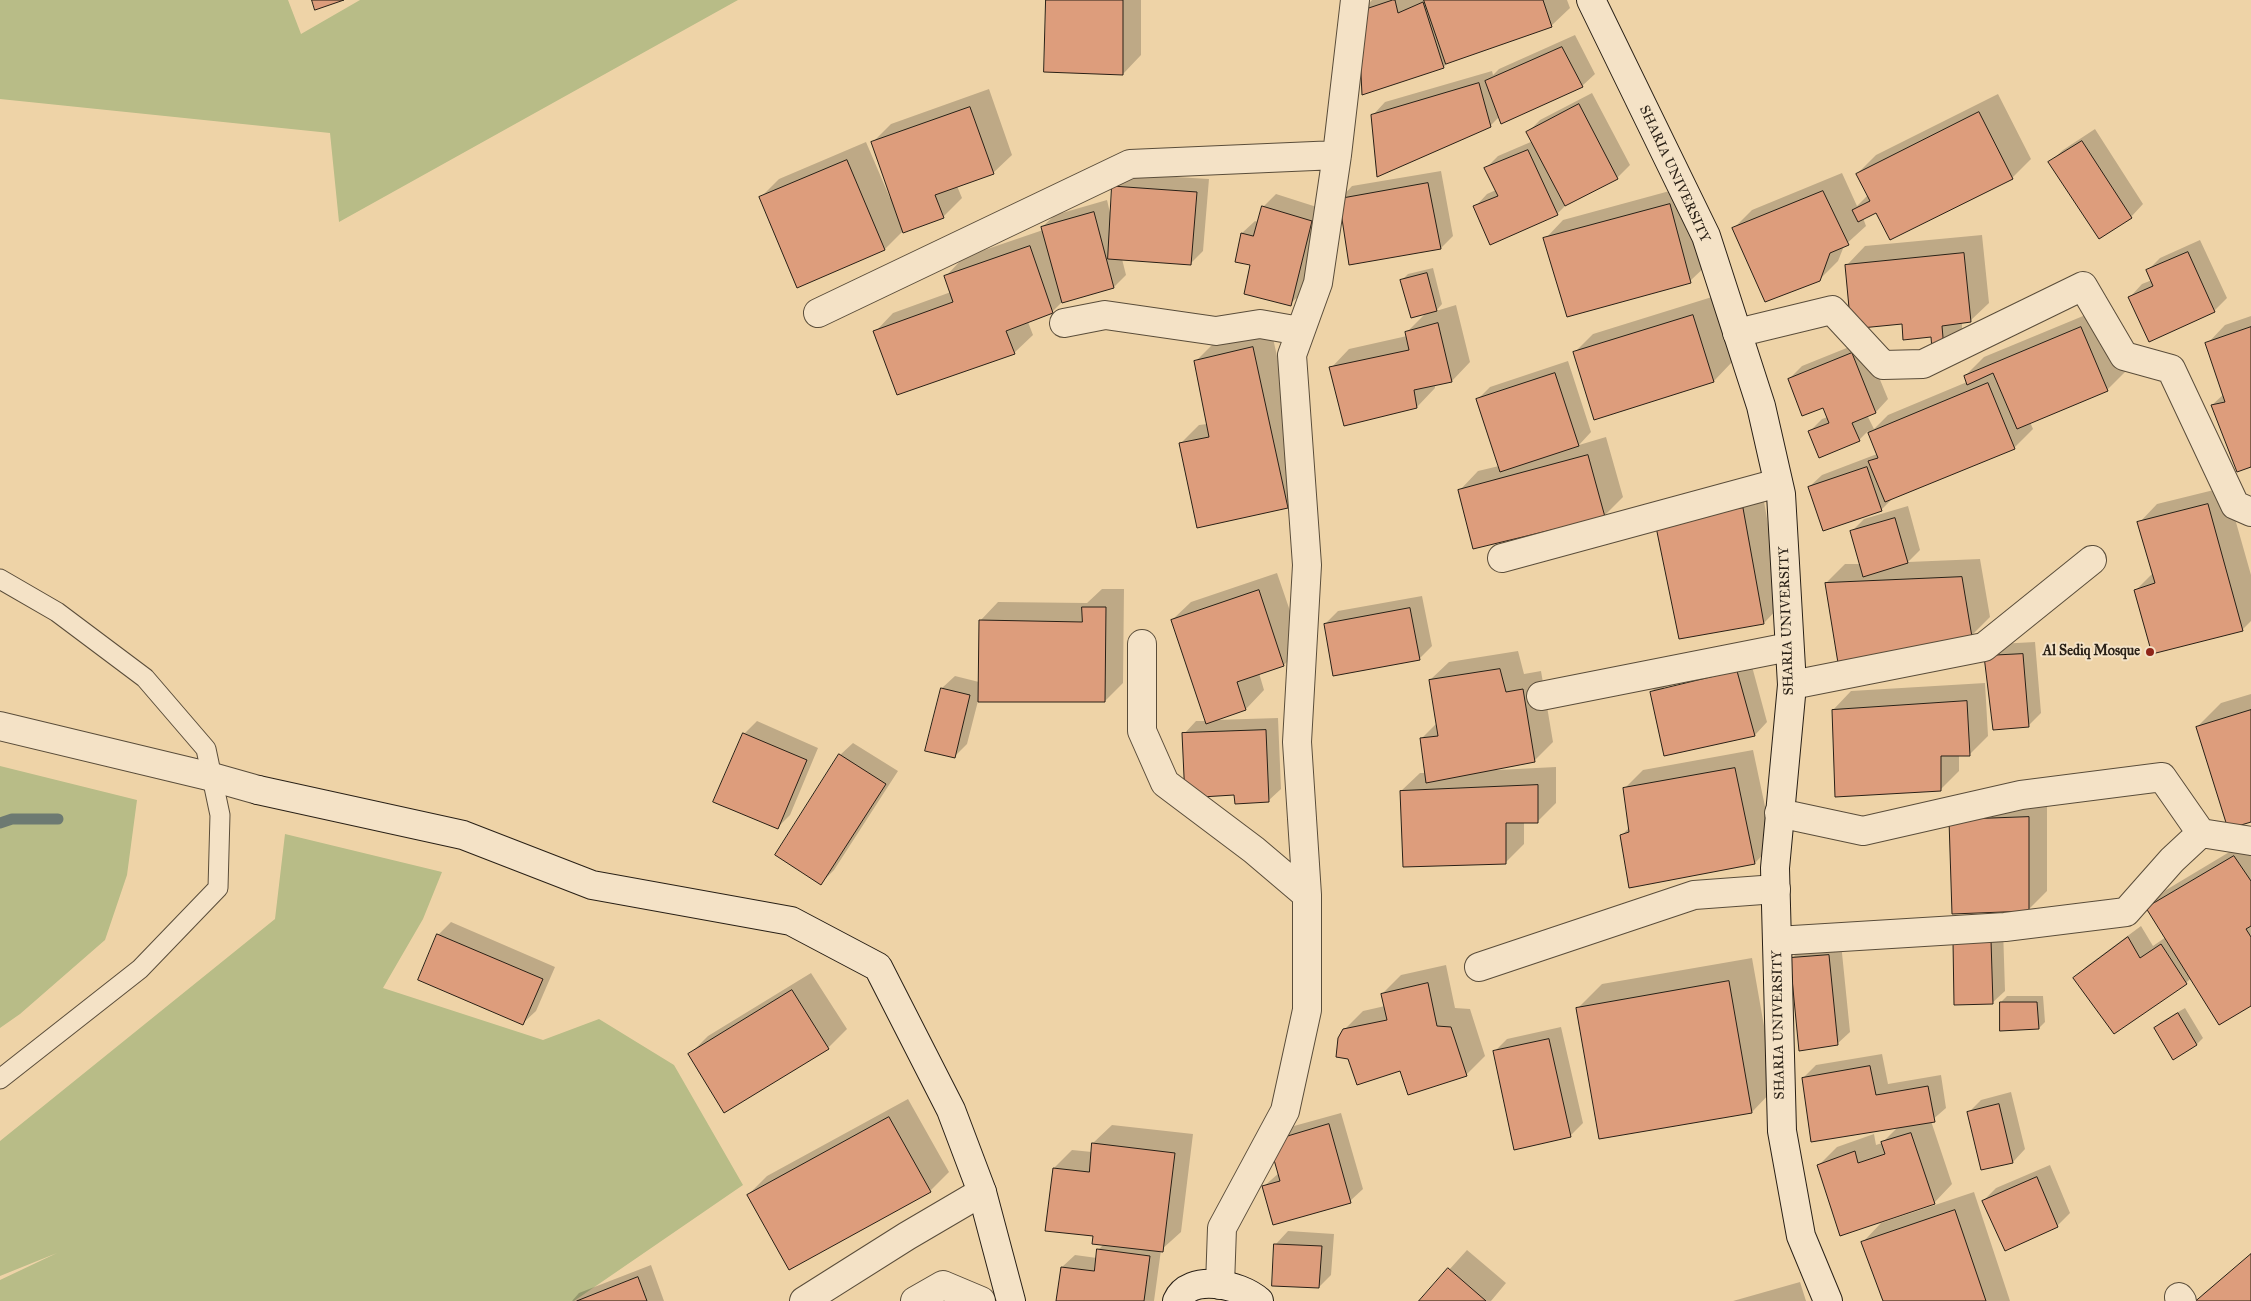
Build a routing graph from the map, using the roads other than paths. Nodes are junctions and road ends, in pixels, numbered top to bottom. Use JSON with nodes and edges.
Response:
{"nodes":[{"id":1,"x":1356,"y":0,"type":"edge"},
{"id":2,"x":1591,"y":0,"type":"edge"},
{"id":3,"x":1337,"y":155,"type":"junction"},
{"id":4,"x":818,"y":313,"type":"dead end"},
{"id":5,"x":1064,"y":323,"type":"dead end"},
{"id":6,"x":1300,"y":331,"type":"junction"},
{"id":7,"x":1737,"y":333,"type":"junction"},
{"id":8,"x":1778,"y":483,"type":"junction"},
{"id":9,"x":2251,"y":512,"type":"edge"},
{"id":10,"x":1502,"y":558,"type":"dead end"},
{"id":11,"x":2092,"y":560,"type":"dead end"},
{"id":12,"x":0,"y":579,"type":"edge"},
{"id":13,"x":1142,"y":644,"type":"dead end"},
{"id":14,"x":1789,"y":647,"type":"junction"},
{"id":15,"x":1792,"y":685,"type":"junction"},
{"id":16,"x":1541,"y":696,"type":"dead end"},
{"id":17,"x":0,"y":726,"type":"edge"},
{"id":18,"x":212,"y":777,"type":"junction"},
{"id":19,"x":1780,"y":813,"type":"junction"},
{"id":20,"x":2201,"y":833,"type":"junction"},
{"id":21,"x":2251,"y":841,"type":"edge"},
{"id":22,"x":1776,"y":889,"type":"junction"},
{"id":23,"x":1307,"y":895,"type":"junction"},
{"id":24,"x":1777,"y":941,"type":"junction"},
{"id":25,"x":1479,"y":967,"type":"dead end"},
{"id":26,"x":0,"y":1079,"type":"edge"},
{"id":27,"x":982,"y":1192,"type":"junction"},
{"id":28,"x":1220,"y":1285,"type":"junction"},
{"id":29,"x":804,"y":1301,"type":"edge"},
{"id":30,"x":915,"y":1301,"type":"edge"},
{"id":31,"x":980,"y":1301,"type":"edge"},
{"id":32,"x":1011,"y":1301,"type":"edge"},
{"id":33,"x":1177,"y":1301,"type":"edge"},
{"id":34,"x":1258,"y":1301,"type":"edge"},
{"id":35,"x":1828,"y":1301,"type":"edge"}],
"edges":[{"from":1,"to":3,"type":"street"},
{"from":2,"to":7,"type":"street","name":"SHARIA UNIVERSITY"},
{"from":3,"to":4,"type":"street"},
{"from":3,"to":6,"type":"street"},
{"from":5,"to":6,"type":"street"},
{"from":6,"to":23,"type":"street"},
{"from":7,"to":8,"type":"street","name":"SHARIA UNIVERSITY"},
{"from":7,"to":9,"type":"street"},
{"from":8,"to":10,"type":"street"},
{"from":8,"to":14,"type":"street","name":"SHARIA UNIVERSITY"},
{"from":11,"to":15,"type":"street"},
{"from":12,"to":18,"type":"lane"},
{"from":13,"to":23,"type":"street"},
{"from":14,"to":15,"type":"street","name":"SHARIA UNIVERSITY"},
{"from":14,"to":16,"type":"street"},
{"from":15,"to":19,"type":"street","name":"SHARIA UNIVERSITY"},
{"from":17,"to":18,"type":"street"},
{"from":18,"to":26,"type":"lane"},
{"from":18,"to":27,"type":"street"},
{"from":19,"to":20,"type":"street"},
{"from":19,"to":22,"type":"street","name":"SHARIA UNIVERSITY"},
{"from":20,"to":21,"type":"street"},
{"from":20,"to":24,"type":"street"},
{"from":22,"to":24,"type":"street","name":"SHARIA UNIVERSITY"},
{"from":22,"to":25,"type":"street"},
{"from":23,"to":28,"type":"street"},
{"from":24,"to":35,"type":"street","name":"SHARIA UNIVERSITY"},
{"from":27,"to":29,"type":"street"},
{"from":27,"to":32,"type":"street"},
{"from":28,"to":33,"type":"street"},
{"from":28,"to":34,"type":"street"},
{"from":30,"to":31,"type":"street"}]}
